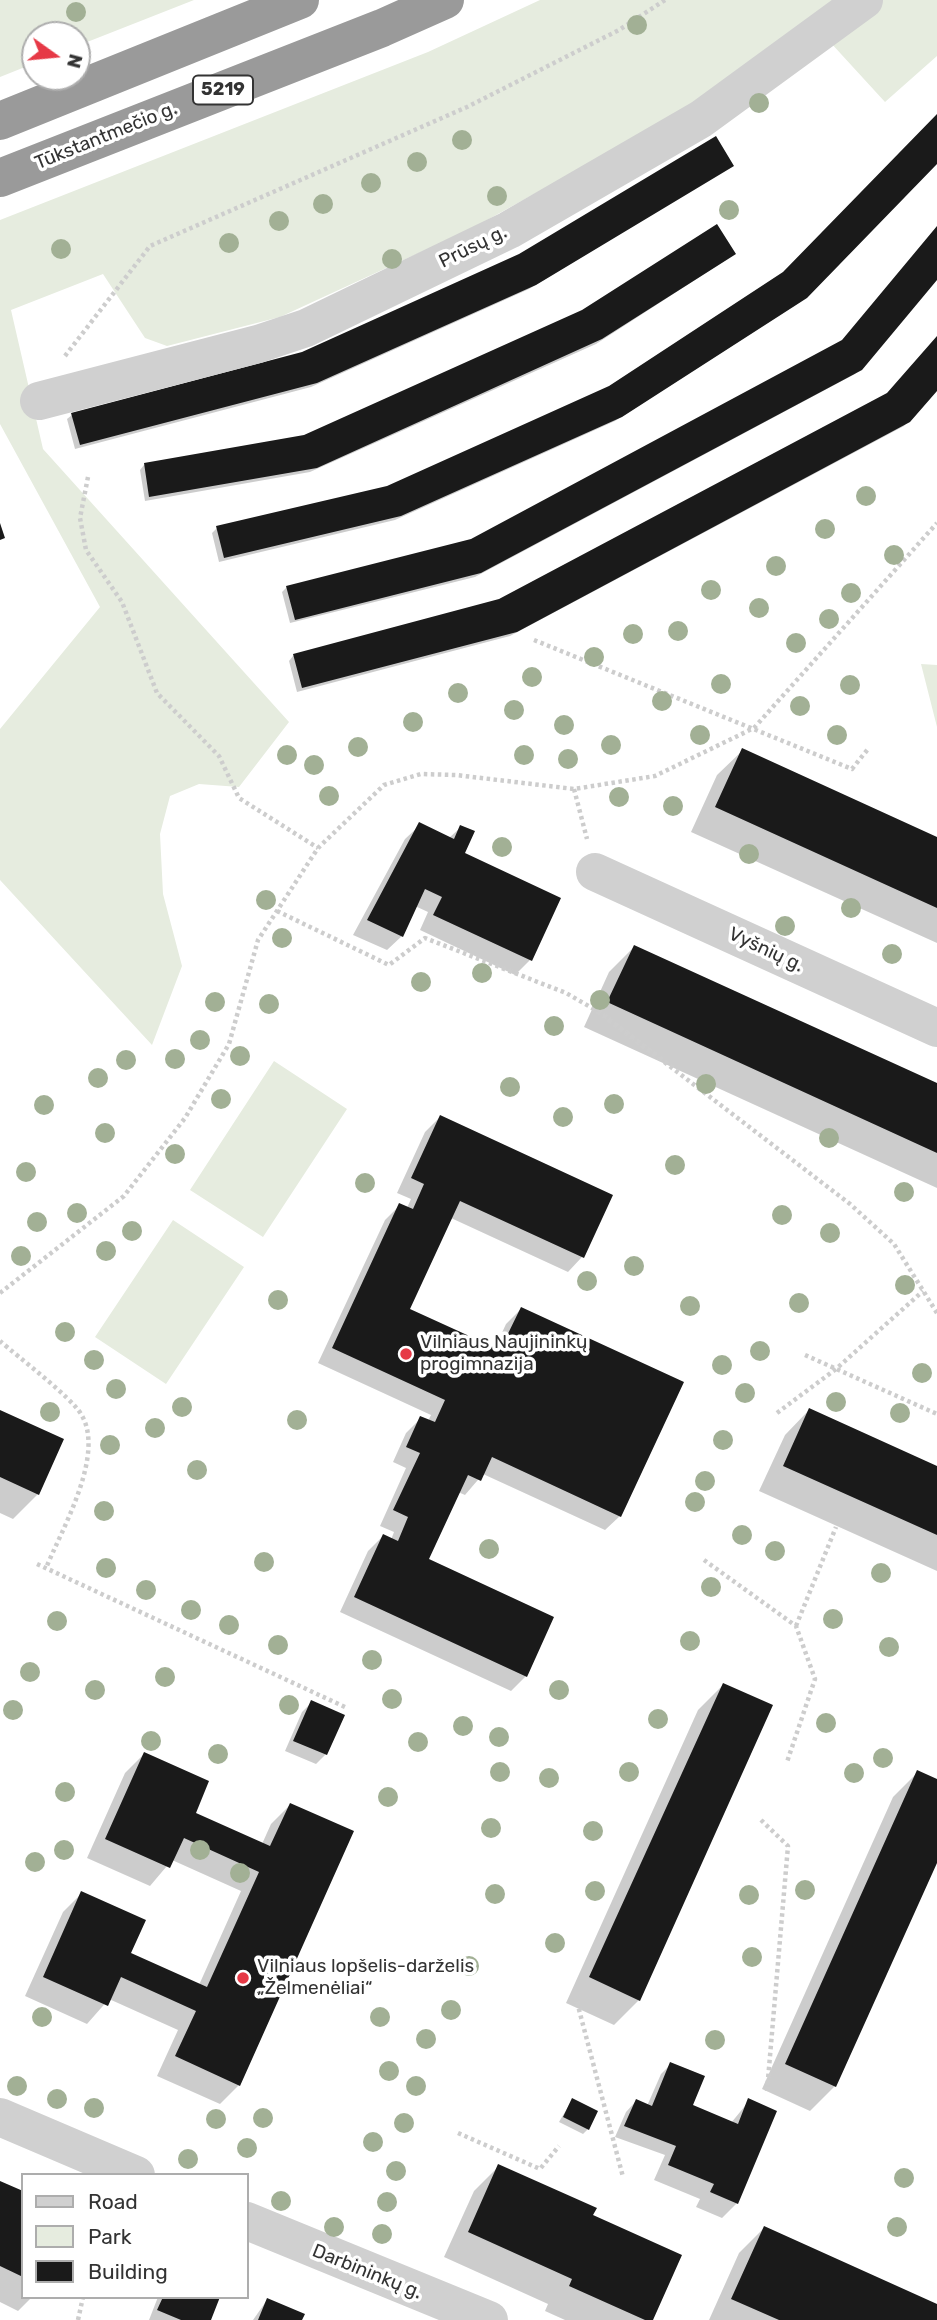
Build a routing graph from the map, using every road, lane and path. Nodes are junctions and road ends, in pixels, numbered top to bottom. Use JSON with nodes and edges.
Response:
{"nodes":[{"id":1,"x":300,"y":0,"type":"edge"},
{"id":2,"x":445,"y":0,"type":"edge"},
{"id":3,"x":665,"y":0,"type":"edge"},
{"id":4,"x":864,"y":0,"type":"edge"},
{"id":5,"x":0,"y":121,"type":"edge"},
{"id":6,"x":77,"y":147,"type":"junction"},
{"id":7,"x":0,"y":178,"type":"edge"},
{"id":8,"x":0,"y":202,"type":"edge"},
{"id":9,"x":38,"y":401,"type":"joint"},
{"id":10,"x":88,"y":477,"type":"dead end"},
{"id":11,"x":937,"y":523,"type":"edge"},
{"id":12,"x":534,"y":639,"type":"dead end"},
{"id":13,"x":754,"y":728,"type":"junction"},
{"id":14,"x":868,"y":749,"type":"dead end"},
{"id":15,"x":574,"y":789,"type":"junction"},
{"id":16,"x":318,"y":848,"type":"junction"},
{"id":17,"x":596,"y":872,"type":"joint"},
{"id":18,"x":277,"y":911,"type":"junction"},
{"id":19,"x":937,"y":1028,"type":"edge"},
{"id":20,"x":923,"y":1291,"type":"junction"},
{"id":21,"x":0,"y":1293,"type":"edge"},
{"id":22,"x":937,"y":1313,"type":"edge"},
{"id":23,"x":0,"y":1341,"type":"edge"},
{"id":24,"x":804,"y":1355,"type":"dead end"},
{"id":25,"x":836,"y":1369,"type":"junction"},
{"id":26,"x":777,"y":1413,"type":"dead end"},
{"id":27,"x":937,"y":1414,"type":"edge"},
{"id":28,"x":836,"y":1527,"type":"dead end"},
{"id":29,"x":704,"y":1560,"type":"dead end"},
{"id":30,"x":37,"y":1564,"type":"dead end"},
{"id":31,"x":46,"y":1568,"type":"junction"},
{"id":32,"x":796,"y":1626,"type":"junction"},
{"id":33,"x":345,"y":1707,"type":"dead end"},
{"id":34,"x":787,"y":1762,"type":"dead end"},
{"id":35,"x":761,"y":1820,"type":"dead end"},
{"id":36,"x":576,"y":2002,"type":"dead end"},
{"id":37,"x":767,"y":2091,"type":"dead end"},
{"id":38,"x":0,"y":2118,"type":"edge"},
{"id":39,"x":458,"y":2133,"type":"dead end"},
{"id":40,"x":559,"y":2147,"type":"dead end"},
{"id":41,"x":131,"y":2173,"type":"edge"},
{"id":42,"x":623,"y":2177,"type":"dead end"},
{"id":43,"x":248,"y":2221,"type":"edge"},
{"id":44,"x":83,"y":2299,"type":"edge"},
{"id":45,"x":78,"y":2320,"type":"edge"},
{"id":46,"x":489,"y":2320,"type":"edge"}],
"edges":[{"from":1,"to":5,"type":"highway"},
{"from":2,"to":6,"type":"highway","name":"Tūkstantmečio g.","number":"5219"},
{"from":3,"to":9,"type":"path"},
{"from":4,"to":9,"type":"street","name":"Prūsų g."},
{"from":6,"to":7,"type":"highway","name":"Tūkstantmečio g.","number":"5219"},
{"from":6,"to":8,"type":"highway"},
{"from":10,"to":16,"type":"path"},
{"from":11,"to":13,"type":"path"},
{"from":12,"to":13,"type":"path"},
{"from":13,"to":14,"type":"path"},
{"from":13,"to":15,"type":"path"},
{"from":15,"to":16,"type":"path"},
{"from":15,"to":17,"type":"path"},
{"from":16,"to":18,"type":"path"},
{"from":17,"to":19,"type":"street","name":"Vyšnių g."},
{"from":18,"to":20,"type":"path"},
{"from":18,"to":21,"type":"path"},
{"from":20,"to":22,"type":"path"},
{"from":20,"to":25,"type":"path"},
{"from":23,"to":31,"type":"path"},
{"from":24,"to":25,"type":"path"},
{"from":25,"to":26,"type":"path"},
{"from":25,"to":27,"type":"path"},
{"from":28,"to":32,"type":"path"},
{"from":29,"to":32,"type":"path"},
{"from":30,"to":31,"type":"path"},
{"from":31,"to":33,"type":"path"},
{"from":32,"to":34,"type":"path"},
{"from":35,"to":37,"type":"path"},
{"from":36,"to":42,"type":"path"},
{"from":38,"to":41,"type":"street"},
{"from":39,"to":40,"type":"path"},
{"from":43,"to":46,"type":"street","name":"Darbininkų g."},
{"from":44,"to":45,"type":"path"}]}
